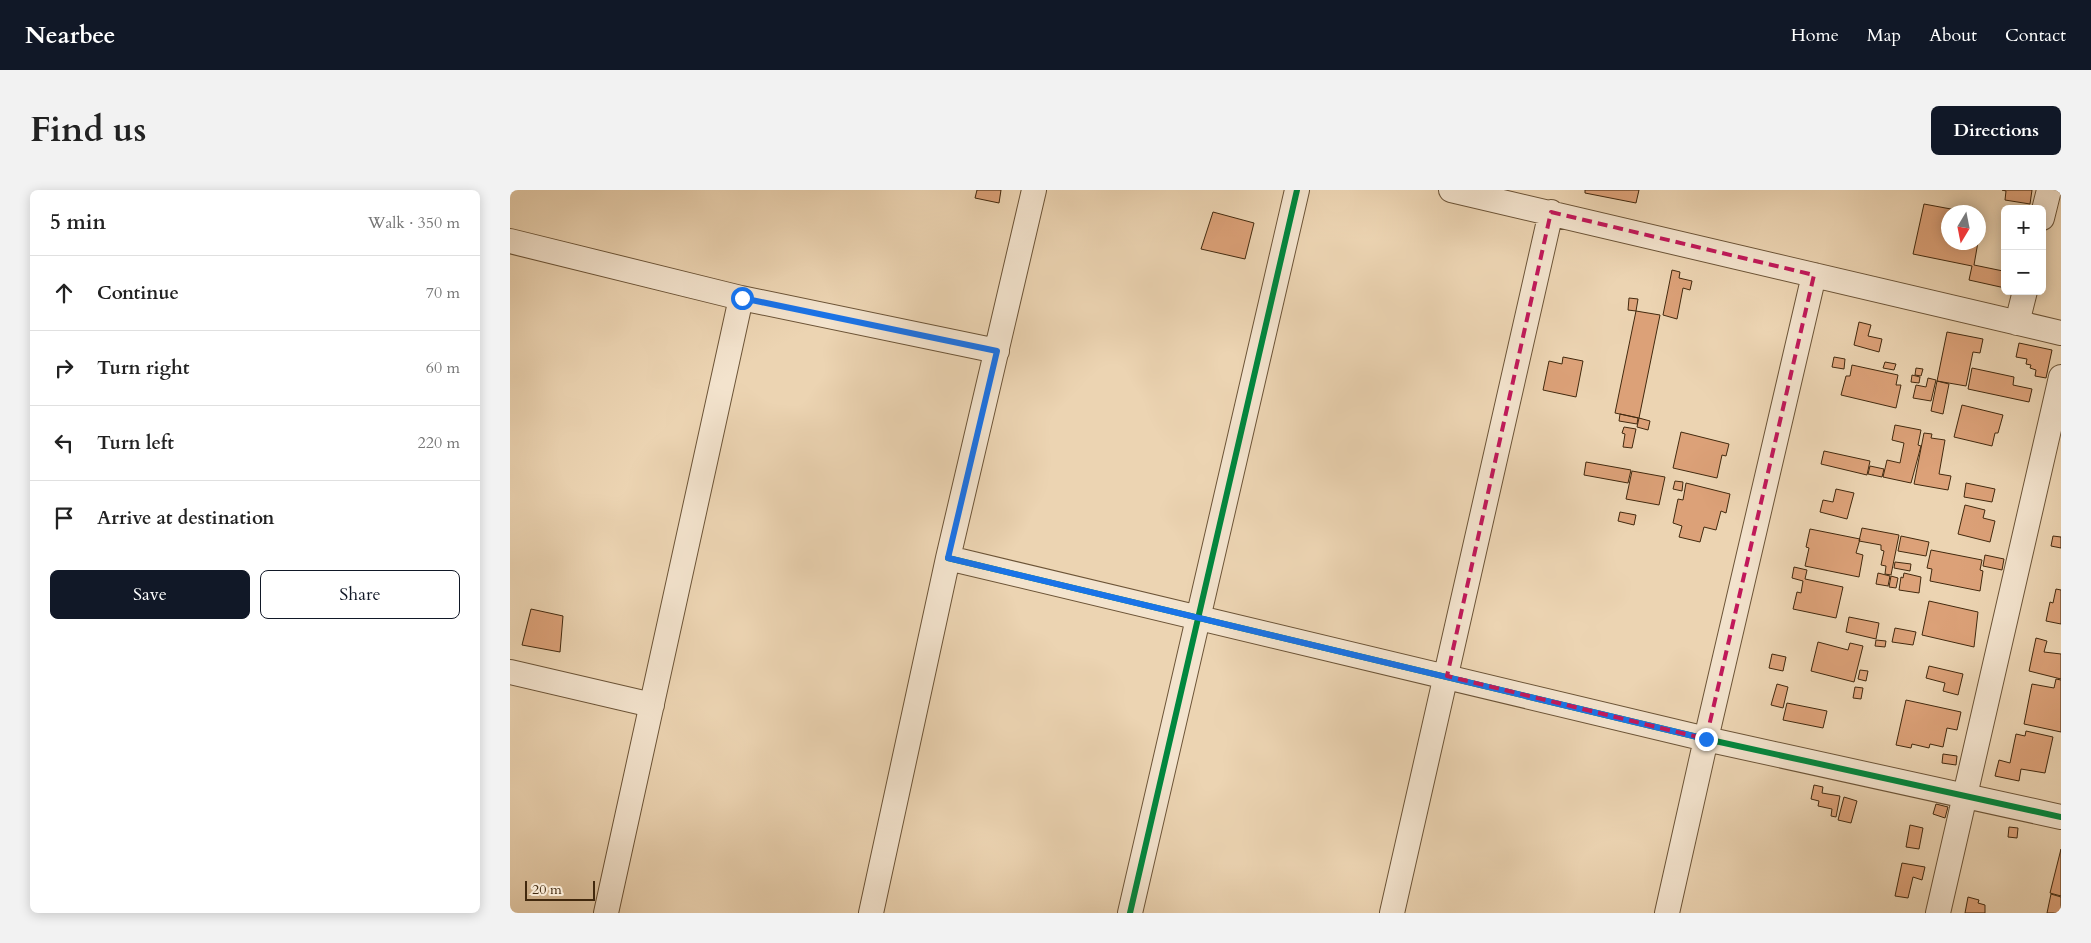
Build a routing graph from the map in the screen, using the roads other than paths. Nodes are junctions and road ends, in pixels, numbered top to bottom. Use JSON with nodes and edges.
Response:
{"nodes":[{"id":1,"x":1034,"y":190,"type":"edge"},
{"id":2,"x":1297,"y":190,"type":"edge"},
{"id":3,"x":1451,"y":190,"type":"edge"},
{"id":4,"x":2049,"y":190,"type":"edge"},
{"id":5,"x":2045,"y":205,"type":"edge"},
{"id":6,"x":1551,"y":212,"type":"junction"},
{"id":7,"x":510,"y":241,"type":"edge"},
{"id":8,"x":1814,"y":275,"type":"junction"},
{"id":9,"x":2024,"y":295,"type":"edge"},
{"id":10,"x":742,"y":298,"type":"junction"},
{"id":11,"x":2017,"y":323,"type":"junction"},
{"id":12,"x":2061,"y":333,"type":"edge"},
{"id":13,"x":997,"y":351,"type":"junction"},
{"id":14,"x":2061,"y":377,"type":"edge"},
{"id":15,"x":948,"y":558,"type":"junction"},
{"id":16,"x":1197,"y":617,"type":"junction"},
{"id":17,"x":510,"y":672,"type":"edge"},
{"id":18,"x":1446,"y":676,"type":"junction"},
{"id":19,"x":1728,"y":691,"type":"dead end"},
{"id":20,"x":652,"y":706,"type":"junction"},
{"id":21,"x":1706,"y":739,"type":"junction"},
{"id":22,"x":1964,"y":796,"type":"junction"},
{"id":23,"x":2061,"y":817,"type":"edge"},
{"id":24,"x":606,"y":913,"type":"edge"},
{"id":25,"x":871,"y":913,"type":"edge"},
{"id":26,"x":1130,"y":913,"type":"edge"},
{"id":27,"x":1392,"y":913,"type":"edge"},
{"id":28,"x":1667,"y":913,"type":"edge"},
{"id":29,"x":1938,"y":913,"type":"edge"}],
"edges":[{"from":1,"to":13,"type":"street"},
{"from":2,"to":16,"type":"street"},
{"from":3,"to":6,"type":"street"},
{"from":4,"to":5,"type":"street"},
{"from":6,"to":8,"type":"street"},
{"from":6,"to":18,"type":"street"},
{"from":7,"to":10,"type":"street"},
{"from":8,"to":11,"type":"street"},
{"from":8,"to":19,"type":"street"},
{"from":8,"to":21,"type":"street"},
{"from":9,"to":11,"type":"street"},
{"from":10,"to":13,"type":"street"},
{"from":10,"to":20,"type":"street"},
{"from":11,"to":12,"type":"street"},
{"from":13,"to":15,"type":"street"},
{"from":14,"to":22,"type":"street"},
{"from":15,"to":16,"type":"street"},
{"from":15,"to":25,"type":"street"},
{"from":16,"to":18,"type":"street"},
{"from":16,"to":26,"type":"street"},
{"from":17,"to":20,"type":"street"},
{"from":18,"to":21,"type":"street"},
{"from":18,"to":27,"type":"street"},
{"from":20,"to":24,"type":"street"},
{"from":21,"to":22,"type":"street"},
{"from":21,"to":28,"type":"street"},
{"from":22,"to":23,"type":"street"},
{"from":22,"to":29,"type":"street"}]}
